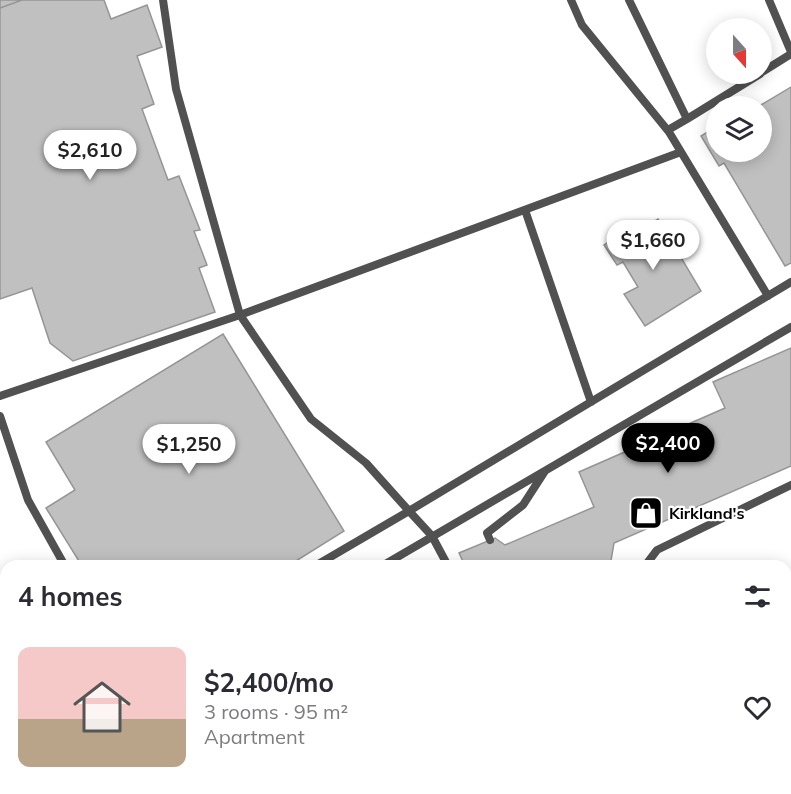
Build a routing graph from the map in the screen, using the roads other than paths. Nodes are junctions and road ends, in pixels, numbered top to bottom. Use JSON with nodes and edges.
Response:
{"nodes":[{"id":1,"x":163,"y":0,"type":"edge"},
{"id":2,"x":571,"y":0,"type":"edge"},
{"id":3,"x":629,"y":0,"type":"edge"},
{"id":4,"x":769,"y":0,"type":"edge"},
{"id":5,"x":791,"y":53,"type":"edge"},
{"id":6,"x":772,"y":66,"type":"edge"},
{"id":7,"x":743,"y":84,"type":"edge"},
{"id":8,"x":687,"y":119,"type":"junction"},
{"id":9,"x":668,"y":130,"type":"junction"},
{"id":10,"x":681,"y":152,"type":"junction"},
{"id":11,"x":525,"y":210,"type":"junction"},
{"id":12,"x":791,"y":282,"type":"edge"},
{"id":13,"x":768,"y":296,"type":"junction"},
{"id":14,"x":240,"y":315,"type":"junction"},
{"id":15,"x":791,"y":327,"type":"edge"},
{"id":16,"x":0,"y":396,"type":"edge"},
{"id":17,"x":591,"y":402,"type":"junction"},
{"id":18,"x":0,"y":416,"type":"edge"},
{"id":19,"x":546,"y":470,"type":"junction"},
{"id":20,"x":791,"y":485,"type":"edge"},
{"id":21,"x":409,"y":511,"type":"junction"},
{"id":22,"x":432,"y":536,"type":"junction"},
{"id":23,"x":490,"y":540,"type":"dead end"},
{"id":24,"x":62,"y":560,"type":"edge"},
{"id":25,"x":325,"y":560,"type":"edge"},
{"id":26,"x":392,"y":560,"type":"edge"},
{"id":27,"x":445,"y":560,"type":"edge"},
{"id":28,"x":650,"y":560,"type":"edge"}],
"edges":[{"from":1,"to":14,"type":"lane"},
{"from":2,"to":9,"type":"lane"},
{"from":3,"to":8,"type":"lane"},
{"from":4,"to":5,"type":"lane"},
{"from":5,"to":6,"type":"lane"},
{"from":7,"to":8,"type":"lane"},
{"from":8,"to":9,"type":"lane"},
{"from":9,"to":10,"type":"lane"},
{"from":10,"to":11,"type":"lane"},
{"from":10,"to":13,"type":"lane"},
{"from":11,"to":14,"type":"lane"},
{"from":11,"to":17,"type":"lane"},
{"from":12,"to":13,"type":"lane"},
{"from":13,"to":17,"type":"lane"},
{"from":14,"to":16,"type":"lane"},
{"from":14,"to":21,"type":"lane"},
{"from":15,"to":19,"type":"lane"},
{"from":17,"to":21,"type":"lane"},
{"from":18,"to":24,"type":"lane"},
{"from":19,"to":22,"type":"lane"},
{"from":19,"to":23,"type":"lane"},
{"from":20,"to":28,"type":"lane"},
{"from":21,"to":22,"type":"lane"},
{"from":21,"to":25,"type":"lane"},
{"from":22,"to":26,"type":"lane"},
{"from":22,"to":27,"type":"lane"}]}
